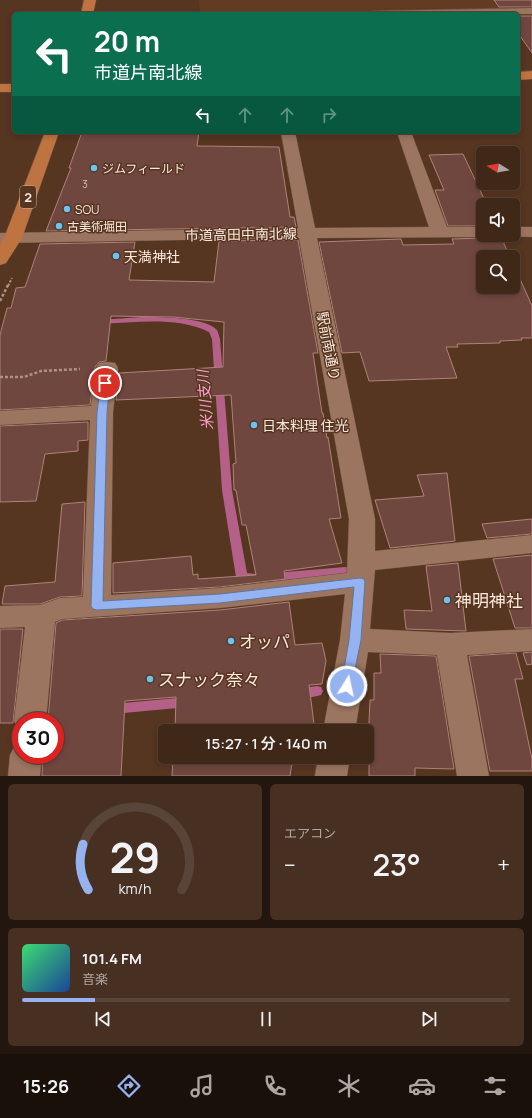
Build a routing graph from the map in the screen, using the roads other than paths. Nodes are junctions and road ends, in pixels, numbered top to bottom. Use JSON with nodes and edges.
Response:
{"nodes":[{"id":1,"x":90,"y":0,"type":"edge"},
{"id":2,"x":532,"y":11,"type":"edge"},
{"id":3,"x":87,"y":12,"type":"edge"},
{"id":4,"x":501,"y":12,"type":"edge"},
{"id":5,"x":532,"y":75,"type":"edge"},
{"id":6,"x":520,"y":76,"type":"edge"},
{"id":7,"x":0,"y":88,"type":"edge"},
{"id":8,"x":12,"y":88,"type":"edge"},
{"id":9,"x":51,"y":134,"type":"edge"},
{"id":10,"x":288,"y":134,"type":"edge"},
{"id":11,"x":405,"y":134,"type":"edge"},
{"id":12,"x":440,"y":232,"type":"junction"},
{"id":13,"x":476,"y":232,"type":"edge"},
{"id":14,"x":520,"y":232,"type":"edge"},
{"id":15,"x":532,"y":232,"type":"edge"},
{"id":16,"x":308,"y":233,"type":"junction"},
{"id":17,"x":3,"y":249,"type":"edge"},
{"id":18,"x":107,"y":368,"type":"road end"},
{"id":19,"x":102,"y":412,"type":"junction"},
{"id":20,"x":0,"y":418,"type":"edge"},
{"id":21,"x":532,"y":544,"type":"edge"},
{"id":22,"x":361,"y":572,"type":"junction"},
{"id":23,"x":97,"y":606,"type":"junction"},
{"id":24,"x":42,"y":616,"type":"junction"},
{"id":25,"x":0,"y":617,"type":"edge"},
{"id":26,"x":355,"y":640,"type":"junction"},
{"id":27,"x":532,"y":640,"type":"edge"},
{"id":28,"x":450,"y":644,"type":"junction"},
{"id":29,"x":31,"y":712,"type":"edge"},
{"id":30,"x":340,"y":724,"type":"edge"},
{"id":31,"x":25,"y":764,"type":"edge"},
{"id":32,"x":333,"y":764,"type":"edge"},
{"id":33,"x":24,"y":776,"type":"edge"},
{"id":34,"x":331,"y":776,"type":"edge"},
{"id":35,"x":473,"y":776,"type":"edge"}],
"edges":[{"from":1,"to":3,"type":"main road"},
{"from":2,"to":4,"type":"street"},
{"from":5,"to":6,"type":"main road"},
{"from":7,"to":8,"type":"main road"},
{"from":9,"to":17,"type":"main road","number":"2"},
{"from":10,"to":16,"type":"street","name":"駅前南通り"},
{"from":11,"to":12,"type":"street"},
{"from":12,"to":13,"type":"street","name":"市道高田中南北線"},
{"from":12,"to":16,"type":"street","name":"市道高田中南北線"},
{"from":14,"to":15,"type":"street"},
{"from":16,"to":17,"type":"street","name":"市道高田中南北線"},
{"from":16,"to":22,"type":"street","name":"駅前南通り"},
{"from":18,"to":19,"type":"street"},
{"from":19,"to":20,"type":"street"},
{"from":19,"to":23,"type":"street"},
{"from":21,"to":22,"type":"street"},
{"from":22,"to":23,"type":"street"},
{"from":22,"to":26,"type":"street","name":"駅前南通り"},
{"from":23,"to":24,"type":"street"},
{"from":24,"to":25,"type":"street"},
{"from":24,"to":29,"type":"street"},
{"from":26,"to":28,"type":"street"},
{"from":26,"to":30,"type":"street","name":"駅前南通り"},
{"from":27,"to":28,"type":"street"},
{"from":28,"to":35,"type":"street"},
{"from":31,"to":33,"type":"street"},
{"from":32,"to":34,"type":"street"}]}
